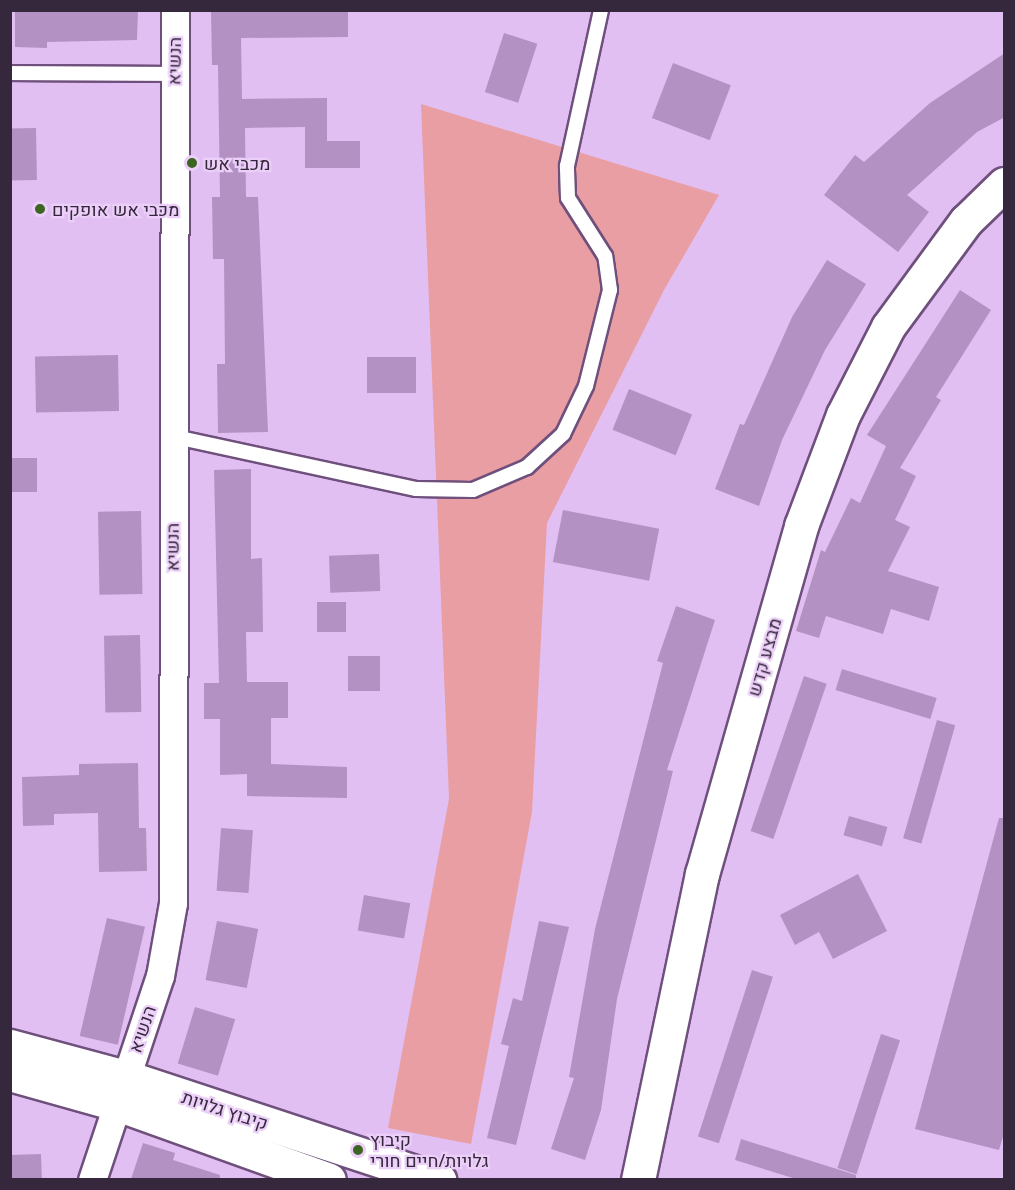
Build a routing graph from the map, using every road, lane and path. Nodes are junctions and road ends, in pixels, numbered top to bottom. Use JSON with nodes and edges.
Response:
{"nodes":[{"id":1,"x":175,"y":10,"type":"edge"},
{"id":2,"x":601,"y":10,"type":"edge"},
{"id":3,"x":10,"y":74,"type":"edge"},
{"id":4,"x":174,"y":74,"type":"junction"},
{"id":5,"x":1005,"y":184,"type":"edge"},
{"id":6,"x":171,"y":436,"type":"junction"},
{"id":7,"x":10,"y":1046,"type":"edge"},
{"id":8,"x":10,"y":1074,"type":"edge"},
{"id":9,"x":121,"y":1091,"type":"junction"},
{"id":10,"x":92,"y":1179,"type":"edge"},
{"id":11,"x":329,"y":1179,"type":"edge"},
{"id":12,"x":439,"y":1179,"type":"edge"},
{"id":13,"x":638,"y":1179,"type":"edge"}],
"edges":[{"from":1,"to":4,"type":"street","name":"הנשיא"},
{"from":2,"to":6,"type":"lane"},
{"from":3,"to":4,"type":"lane"},
{"from":4,"to":6,"type":"street","name":"הנשיא"},
{"from":5,"to":13,"type":"street","name":"מבצע קדש"},
{"from":6,"to":9,"type":"street","name":"הנשיא"},
{"from":7,"to":9,"type":"street","name":"קיבוץ גלויות"},
{"from":8,"to":9,"type":"street","name":"קיבוץ גלויות"},
{"from":9,"to":10,"type":"street","name":"הנשיא"},
{"from":9,"to":11,"type":"street","name":"קיבוץ גלויות"},
{"from":9,"to":12,"type":"street","name":"קיבוץ גלויות"}]}
